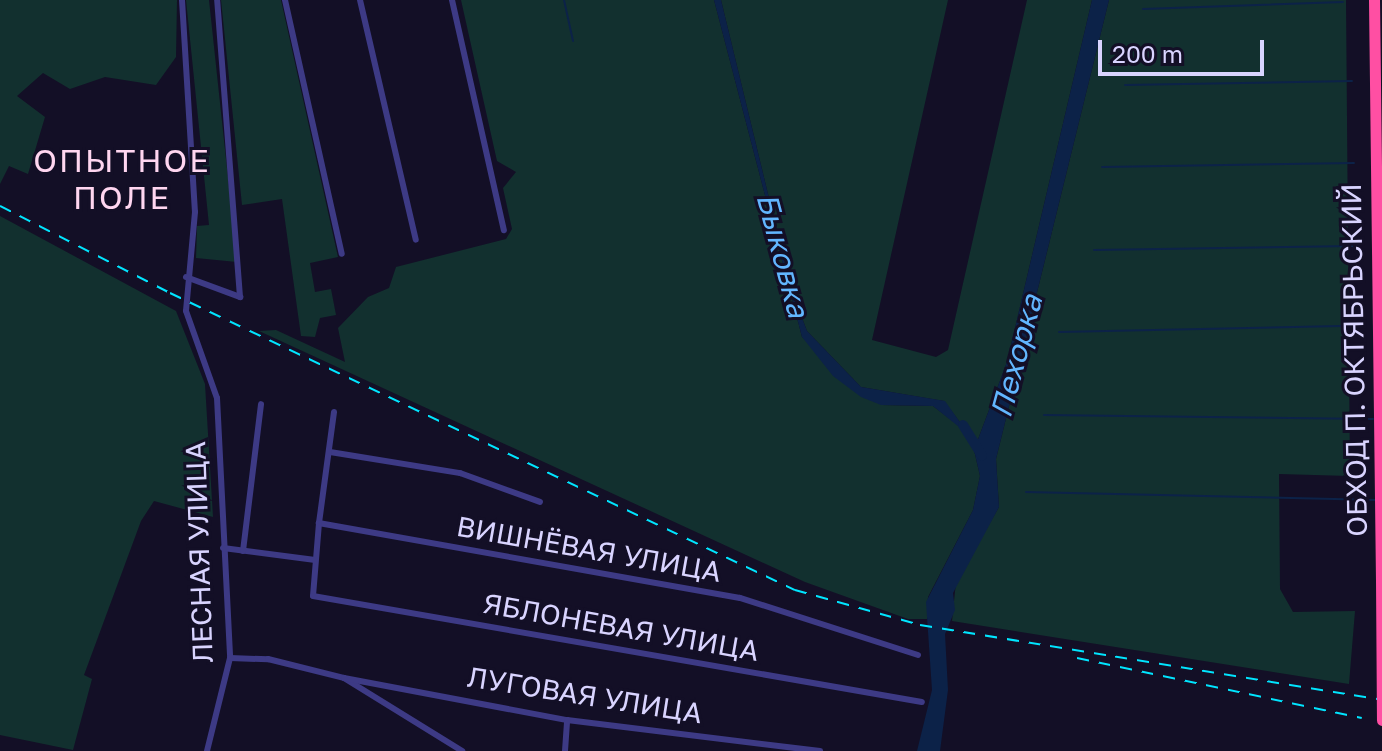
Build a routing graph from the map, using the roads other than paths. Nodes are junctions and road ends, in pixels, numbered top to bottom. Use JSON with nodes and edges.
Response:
{"nodes":[{"id":1,"x":182,"y":0,"type":"edge"},
{"id":2,"x":217,"y":0,"type":"edge"},
{"id":3,"x":285,"y":0,"type":"edge"},
{"id":4,"x":360,"y":0,"type":"edge"},
{"id":5,"x":452,"y":0,"type":"edge"},
{"id":6,"x":1374,"y":0,"type":"edge"},
{"id":7,"x":504,"y":230,"type":"dead end"},
{"id":8,"x":416,"y":240,"type":"dead end"},
{"id":9,"x":342,"y":254,"type":"dead end"},
{"id":10,"x":186,"y":277,"type":"junction"},
{"id":11,"x":261,"y":404,"type":"dead end"},
{"id":12,"x":334,"y":412,"type":"dead end"},
{"id":13,"x":330,"y":452,"type":"junction"},
{"id":14,"x":540,"y":502,"type":"dead end"},
{"id":15,"x":319,"y":523,"type":"junction"},
{"id":16,"x":223,"y":548,"type":"junction"},
{"id":17,"x":243,"y":551,"type":"junction"},
{"id":18,"x":315,"y":560,"type":"junction"},
{"id":19,"x":1381,"y":580,"type":"edge"},
{"id":20,"x":918,"y":655,"type":"dead end"},
{"id":21,"x":230,"y":658,"type":"junction"},
{"id":22,"x":344,"y":678,"type":"junction"},
{"id":23,"x":922,"y":702,"type":"dead end"},
{"id":24,"x":567,"y":720,"type":"junction"},
{"id":25,"x":1382,"y":720,"type":"edge"},
{"id":26,"x":207,"y":751,"type":"edge"},
{"id":27,"x":462,"y":751,"type":"edge"},
{"id":28,"x":565,"y":751,"type":"edge"},
{"id":29,"x":820,"y":751,"type":"edge"}],
"edges":[{"from":1,"to":10,"type":"street"},
{"from":2,"to":10,"type":"street"},
{"from":3,"to":9,"type":"street"},
{"from":4,"to":8,"type":"street"},
{"from":5,"to":7,"type":"street"},
{"from":6,"to":19,"type":"highway","name":"ОБХОД П. ОКТЯБРЬСКИЙ"},
{"from":10,"to":16,"type":"street","name":"ЛЕСНАЯ УЛИЦА"},
{"from":11,"to":17,"type":"street"},
{"from":12,"to":13,"type":"street"},
{"from":13,"to":14,"type":"street"},
{"from":13,"to":15,"type":"street"},
{"from":15,"to":18,"type":"street"},
{"from":15,"to":20,"type":"street","name":"ВИШНЁВАЯ УЛИЦА"},
{"from":16,"to":17,"type":"street"},
{"from":16,"to":21,"type":"street","name":"ЛЕСНАЯ УЛИЦА"},
{"from":17,"to":18,"type":"street"},
{"from":18,"to":23,"type":"street","name":"ЯБЛОНЕВАЯ УЛИЦА"},
{"from":19,"to":25,"type":"highway","name":"ОБХОД П. ОКТЯБРЬСКИЙ","bridge":true},
{"from":21,"to":22,"type":"street","name":"ЛУГОВАЯ УЛИЦА"},
{"from":21,"to":26,"type":"street","name":"ЛЕСНАЯ УЛИЦА"},
{"from":22,"to":24,"type":"street","name":"ЛУГОВАЯ УЛИЦА"},
{"from":22,"to":27,"type":"street"},
{"from":24,"to":28,"type":"street"},
{"from":24,"to":29,"type":"street","name":"ЛУГОВАЯ УЛИЦА"}]}
